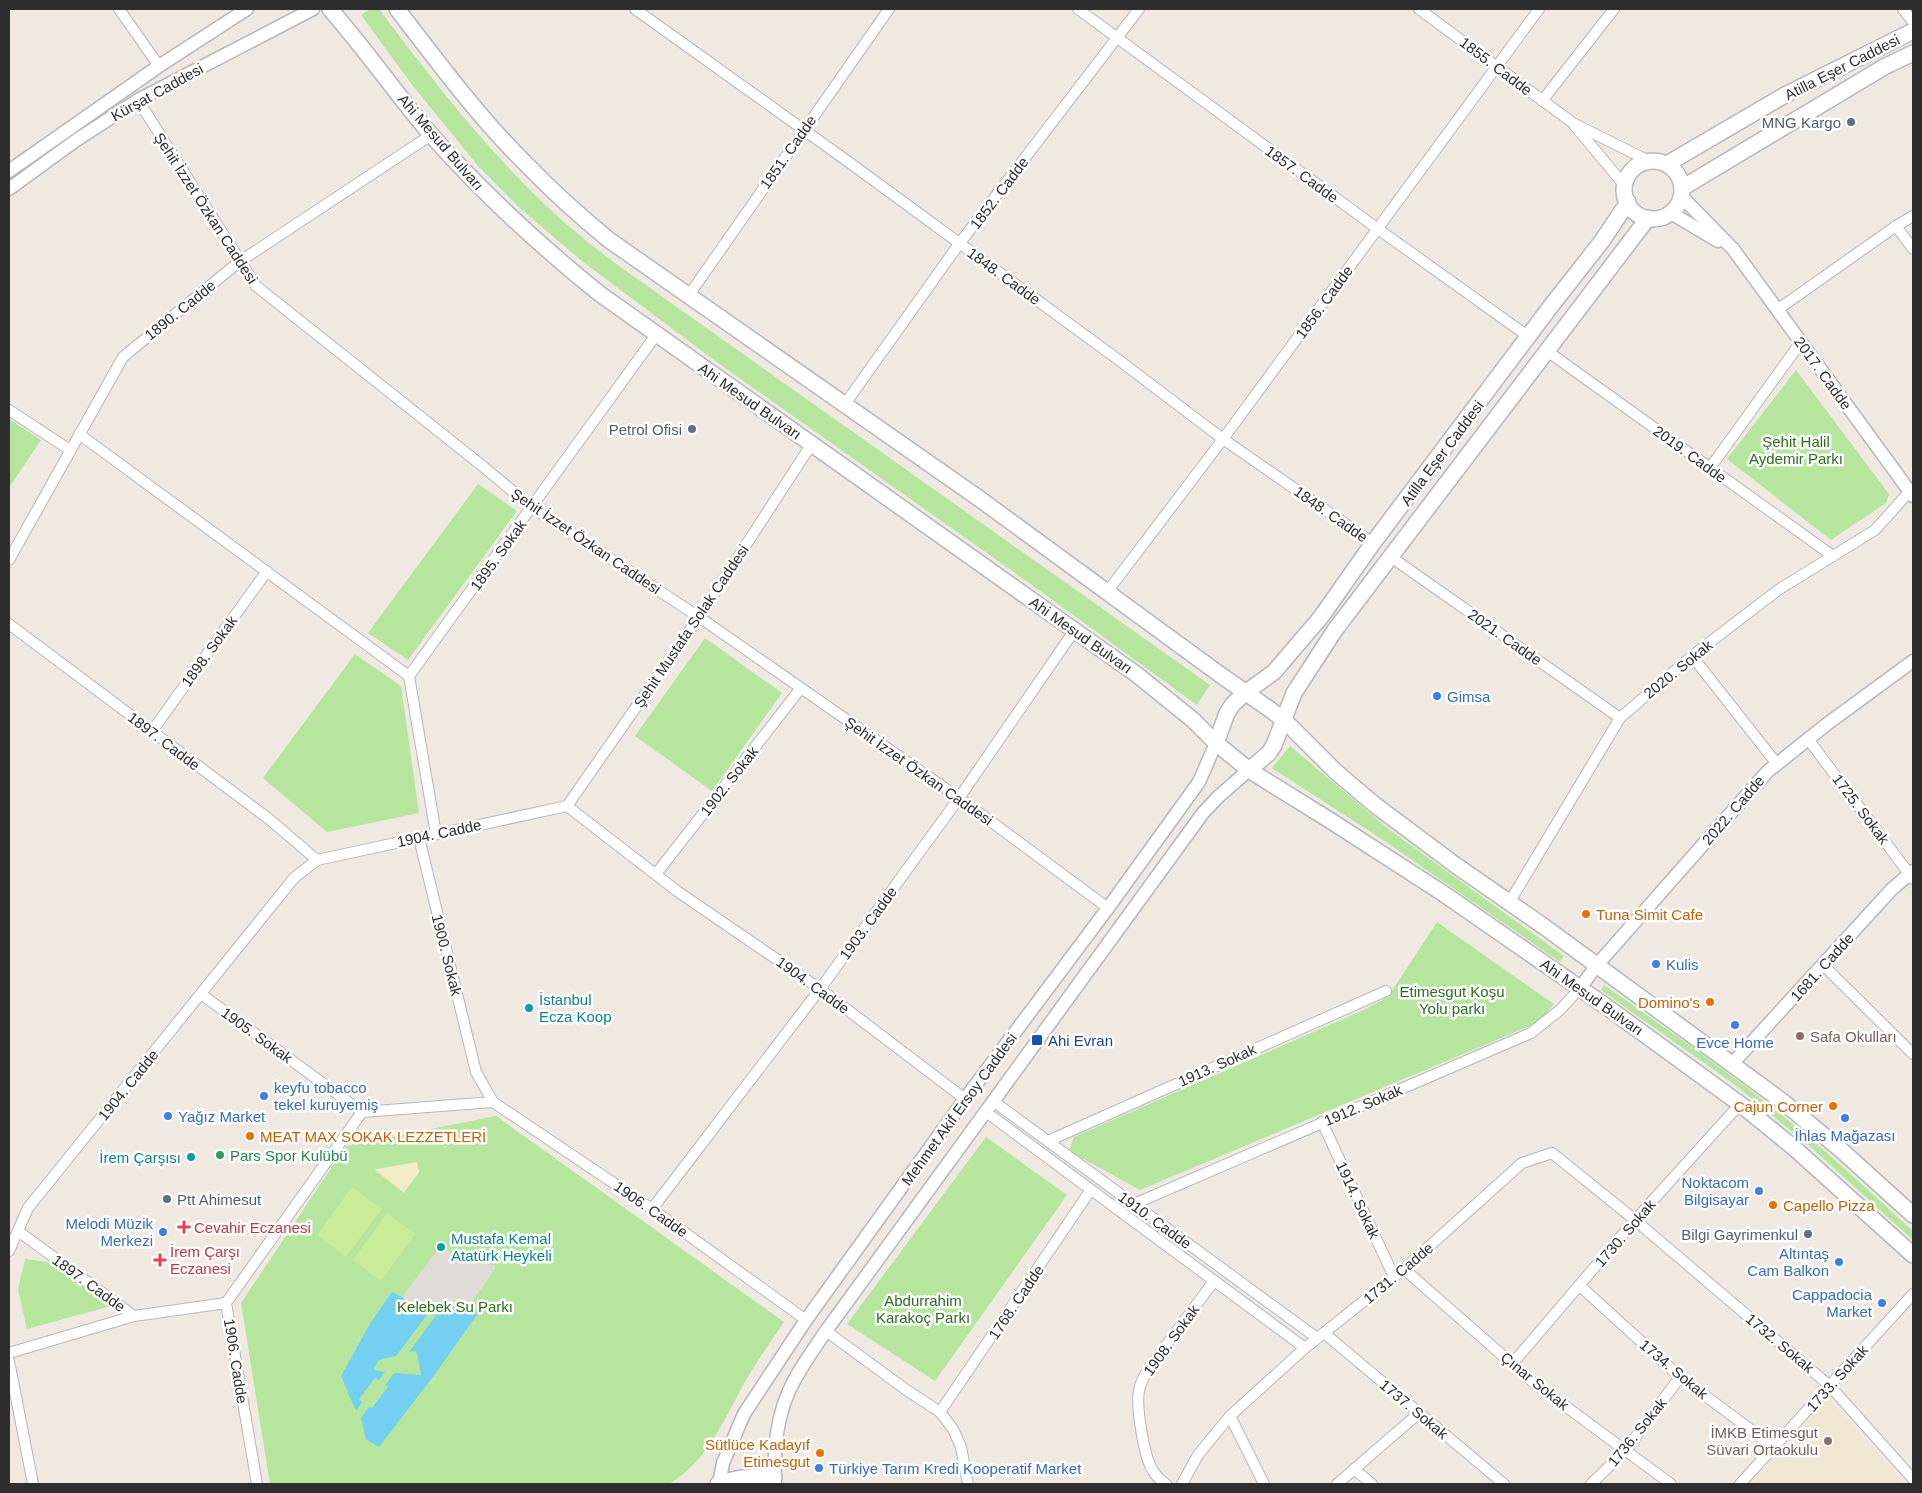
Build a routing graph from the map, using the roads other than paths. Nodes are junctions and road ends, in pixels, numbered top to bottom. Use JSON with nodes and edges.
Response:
{"nodes":[{"id":1,"x":120,"y":9,"type":"edge"},
{"id":2,"x":247,"y":9,"type":"edge"},
{"id":3,"x":313,"y":9,"type":"edge"},
{"id":4,"x":330,"y":9,"type":"edge"},
{"id":5,"x":397,"y":9,"type":"edge"},
{"id":6,"x":635,"y":9,"type":"edge"},
{"id":7,"x":889,"y":9,"type":"edge"},
{"id":8,"x":1078,"y":9,"type":"edge"},
{"id":9,"x":1139,"y":9,"type":"edge"},
{"id":10,"x":1419,"y":9,"type":"edge"},
{"id":11,"x":1539,"y":9,"type":"edge"},
{"id":12,"x":1614,"y":9,"type":"edge"},
{"id":13,"x":1903,"y":9,"type":"edge"},
{"id":14,"x":1913,"y":22,"type":"edge"},
{"id":15,"x":1913,"y":31,"type":"edge"},
{"id":16,"x":1118,"y":37,"type":"junction"},
{"id":17,"x":1913,"y":52,"type":"edge"},
{"id":18,"x":159,"y":66,"type":"junction"},
{"id":19,"x":1497,"y":67,"type":"junction"},
{"id":20,"x":138,"y":100,"type":"junction"},
{"id":21,"x":1542,"y":101,"type":"junction"},
{"id":22,"x":1573,"y":123,"type":"junction"},
{"id":23,"x":803,"y":129,"type":"junction"},
{"id":24,"x":431,"y":134,"type":"junction"},
{"id":25,"x":1649,"y":161,"type":"junction"},
{"id":26,"x":1667,"y":164,"type":"junction"},
{"id":27,"x":9,"y":171,"type":"edge"},
{"id":28,"x":1625,"y":186,"type":"junction"},
{"id":29,"x":9,"y":189,"type":"edge"},
{"id":30,"x":1682,"y":192,"type":"junction"},
{"id":31,"x":1628,"y":202,"type":"junction"},
{"id":32,"x":1671,"y":213,"type":"junction"},
{"id":33,"x":1913,"y":216,"type":"edge"},
{"id":34,"x":1648,"y":218,"type":"junction"},
{"id":35,"x":1896,"y":226,"type":"junction"},
{"id":36,"x":1378,"y":229,"type":"junction"},
{"id":37,"x":959,"y":244,"type":"junction"},
{"id":38,"x":1913,"y":248,"type":"edge"},
{"id":39,"x":1733,"y":249,"type":"junction"},
{"id":40,"x":239,"y":262,"type":"junction"},
{"id":41,"x":689,"y":295,"type":"junction"},
{"id":42,"x":1777,"y":310,"type":"junction"},
{"id":43,"x":656,"y":336,"type":"junction"},
{"id":44,"x":1529,"y":337,"type":"junction"},
{"id":45,"x":1800,"y":342,"type":"junction"},
{"id":46,"x":1547,"y":351,"type":"junction"},
{"id":47,"x":845,"y":404,"type":"junction"},
{"id":48,"x":9,"y":410,"type":"edge"},
{"id":49,"x":79,"y":434,"type":"junction"},
{"id":50,"x":1223,"y":440,"type":"junction"},
{"id":51,"x":811,"y":445,"type":"junction"},
{"id":52,"x":70,"y":450,"type":"junction"},
{"id":53,"x":1710,"y":468,"type":"junction"},
{"id":54,"x":1911,"y":494,"type":"edge"},
{"id":55,"x":532,"y":508,"type":"junction"},
{"id":56,"x":1373,"y":543,"type":"junction"},
{"id":57,"x":1391,"y":556,"type":"junction"},
{"id":58,"x":1833,"y":556,"type":"junction"},
{"id":59,"x":9,"y":560,"type":"edge"},
{"id":60,"x":267,"y":571,"type":"junction"},
{"id":61,"x":1107,"y":592,"type":"junction"},
{"id":62,"x":699,"y":617,"type":"junction"},
{"id":63,"x":9,"y":624,"type":"edge"},
{"id":64,"x":1074,"y":631,"type":"junction"},
{"id":65,"x":1692,"y":656,"type":"junction"},
{"id":66,"x":1913,"y":661,"type":"edge"},
{"id":67,"x":409,"y":676,"type":"junction"},
{"id":68,"x":801,"y":688,"type":"junction"},
{"id":69,"x":1245,"y":692,"type":"junction"},
{"id":70,"x":1620,"y":718,"type":"junction"},
{"id":71,"x":1284,"y":720,"type":"junction"},
{"id":72,"x":152,"y":731,"type":"junction"},
{"id":73,"x":1808,"y":739,"type":"junction"},
{"id":74,"x":1216,"y":743,"type":"junction"},
{"id":75,"x":1777,"y":764,"type":"junction"},
{"id":76,"x":1249,"y":770,"type":"junction"},
{"id":77,"x":959,"y":798,"type":"junction"},
{"id":78,"x":567,"y":806,"type":"junction"},
{"id":79,"x":436,"y":834,"type":"junction"},
{"id":80,"x":419,"y":838,"type":"junction"},
{"id":81,"x":318,"y":860,"type":"junction"},
{"id":82,"x":656,"y":874,"type":"junction"},
{"id":83,"x":1912,"y":875,"type":"edge"},
{"id":84,"x":1509,"y":903,"type":"junction"},
{"id":85,"x":1108,"y":908,"type":"junction"},
{"id":86,"x":1597,"y":965,"type":"junction"},
{"id":87,"x":1824,"y":966,"type":"junction"},
{"id":88,"x":1580,"y":988,"type":"junction"},
{"id":89,"x":820,"y":990,"type":"junction"},
{"id":90,"x":1386,"y":991,"type":"dead end"},
{"id":91,"x":201,"y":994,"type":"junction"},
{"id":92,"x":1913,"y":1054,"type":"edge"},
{"id":93,"x":1732,"y":1064,"type":"junction"},
{"id":94,"x":476,"y":1072,"type":"joint"},
{"id":95,"x":965,"y":1099,"type":"junction"},
{"id":96,"x":994,"y":1101,"type":"junction"},
{"id":97,"x":493,"y":1102,"type":"junction"},
{"id":98,"x":1740,"y":1104,"type":"junction"},
{"id":99,"x":362,"y":1112,"type":"junction"},
{"id":100,"x":986,"y":1112,"type":"junction"},
{"id":101,"x":1322,"y":1122,"type":"junction"},
{"id":102,"x":1048,"y":1141,"type":"junction"},
{"id":103,"x":1090,"y":1191,"type":"junction"},
{"id":104,"x":1134,"y":1204,"type":"junction"},
{"id":105,"x":652,"y":1209,"type":"junction"},
{"id":106,"x":1913,"y":1215,"type":"edge"},
{"id":107,"x":1636,"y":1220,"type":"junction"},
{"id":108,"x":14,"y":1235,"type":"edge"},
{"id":109,"x":9,"y":1251,"type":"edge"},
{"id":110,"x":1913,"y":1256,"type":"edge"},
{"id":111,"x":1404,"y":1269,"type":"junction"},
{"id":112,"x":1394,"y":1277,"type":"junction"},
{"id":113,"x":1214,"y":1281,"type":"junction"},
{"id":114,"x":1579,"y":1285,"type":"junction"},
{"id":115,"x":1913,"y":1294,"type":"edge"},
{"id":116,"x":226,"y":1303,"type":"junction"},
{"id":117,"x":134,"y":1316,"type":"junction"},
{"id":118,"x":806,"y":1320,"type":"junction"},
{"id":119,"x":826,"y":1331,"type":"junction"},
{"id":120,"x":1321,"y":1336,"type":"junction"},
{"id":121,"x":1305,"y":1348,"type":"junction"},
{"id":122,"x":9,"y":1354,"type":"edge"},
{"id":123,"x":9,"y":1362,"type":"edge"},
{"id":124,"x":1512,"y":1364,"type":"junction"},
{"id":125,"x":1680,"y":1377,"type":"junction"},
{"id":126,"x":1830,"y":1386,"type":"junction"},
{"id":127,"x":940,"y":1412,"type":"junction"},
{"id":128,"x":1419,"y":1413,"type":"junction"},
{"id":129,"x":1230,"y":1416,"type":"junction"},
{"id":130,"x":1774,"y":1447,"type":"junction"},
{"id":131,"x":1626,"y":1450,"type":"junction"},
{"id":132,"x":1354,"y":1469,"type":"junction"},
{"id":133,"x":1913,"y":1479,"type":"edge"},
{"id":134,"x":774,"y":1481,"type":"edge"},
{"id":135,"x":33,"y":1484,"type":"edge"},
{"id":136,"x":257,"y":1484,"type":"edge"},
{"id":137,"x":719,"y":1484,"type":"edge"},
{"id":138,"x":968,"y":1484,"type":"edge"},
{"id":139,"x":1166,"y":1484,"type":"edge"},
{"id":140,"x":1182,"y":1484,"type":"edge"},
{"id":141,"x":1264,"y":1484,"type":"edge"},
{"id":142,"x":1337,"y":1484,"type":"edge"},
{"id":143,"x":1372,"y":1484,"type":"edge"},
{"id":144,"x":1504,"y":1484,"type":"edge"},
{"id":145,"x":1591,"y":1484,"type":"edge"},
{"id":146,"x":1671,"y":1484,"type":"edge"},
{"id":147,"x":1740,"y":1484,"type":"edge"}],
"edges":[{"from":1,"to":18,"type":"street"},
{"from":2,"to":18,"type":"street","name":"Kürşat Caddesi"},
{"from":3,"to":20,"type":"street","name":"Kürşat Caddesi"},
{"from":4,"to":24,"type":"main road","name":"Ahi Mesud Bulvarı"},
{"from":5,"to":41,"type":"main road","name":"Ahi Mesud Bulvarı"},
{"from":6,"to":23,"type":"street","name":"1848. Cadde"},
{"from":7,"to":23,"type":"street","name":"1851. Cadde"},
{"from":8,"to":16,"type":"street","name":"1857. Cadde"},
{"from":9,"to":16,"type":"street","name":"1852. Cadde"},
{"from":10,"to":19,"type":"street","name":"1855. Cadde"},
{"from":11,"to":19,"type":"street","name":"1856. Cadde"},
{"from":12,"to":21,"type":"street"},
{"from":13,"to":14,"type":"street"},
{"from":15,"to":26,"type":"main road","name":"Atilla Eşer Caddesi"},
{"from":16,"to":36,"type":"street","name":"1857. Cadde"},
{"from":16,"to":37,"type":"street","name":"1852. Cadde"},
{"from":17,"to":30,"type":"main road","name":"Atilla Eşer Caddesi"},
{"from":18,"to":27,"type":"street","name":"Kürşat Caddesi"},
{"from":19,"to":21,"type":"street","name":"1855. Cadde"},
{"from":19,"to":36,"type":"street","name":"1856. Cadde"},
{"from":20,"to":29,"type":"street","name":"Kürşat Caddesi"},
{"from":20,"to":40,"type":"street","name":"Şehit İzzet Özkan Caddesi"},
{"from":21,"to":22,"type":"street","name":"1855. Cadde"},
{"from":22,"to":25,"type":"street","name":"1855. Cadde"},
{"from":22,"to":28,"type":"street","name":"1855. Cadde"},
{"from":23,"to":37,"type":"street","name":"1848. Cadde"},
{"from":23,"to":41,"type":"street","name":"1851. Cadde"},
{"from":24,"to":40,"type":"street","name":"1890. Cadde"},
{"from":24,"to":43,"type":"main road","name":"Ahi Mesud Bulvarı"},
{"from":25,"to":26,"type":"main road"},
{"from":25,"to":28,"type":"main road"},
{"from":26,"to":30,"type":"main road"},
{"from":28,"to":31,"type":"main road"},
{"from":30,"to":32,"type":"main road"},
{"from":30,"to":39,"type":"street","name":"2017. Cadde"},
{"from":31,"to":34,"type":"main road"},
{"from":31,"to":44,"type":"main road","name":"Atilla Eşer Caddesi"},
{"from":32,"to":34,"type":"main road"},
{"from":32,"to":39,"type":"street","name":"2017. Cadde"},
{"from":33,"to":35,"type":"street"},
{"from":34,"to":46,"type":"main road","name":"Atilla Eşer Caddesi"},
{"from":35,"to":38,"type":"street"},
{"from":35,"to":42,"type":"street"},
{"from":36,"to":44,"type":"street","name":"1857. Cadde"},
{"from":36,"to":50,"type":"street","name":"1856. Cadde"},
{"from":37,"to":47,"type":"street","name":"1852. Cadde"},
{"from":37,"to":50,"type":"street","name":"1848. Cadde"},
{"from":39,"to":42,"type":"street","name":"2017. Cadde"},
{"from":40,"to":49,"type":"street","name":"1890. Cadde"},
{"from":40,"to":55,"type":"street","name":"Şehit İzzet Özkan Caddesi"},
{"from":41,"to":47,"type":"main road","name":"Ahi Mesud Bulvarı"},
{"from":42,"to":45,"type":"street","name":"2017. Cadde"},
{"from":43,"to":51,"type":"main road","name":"Ahi Mesud Bulvarı"},
{"from":43,"to":55,"type":"street","name":"1895. Sokak"},
{"from":44,"to":56,"type":"main road","name":"Atilla Eşer Caddesi"},
{"from":45,"to":53,"type":"street"},
{"from":45,"to":54,"type":"street","name":"2017. Cadde"},
{"from":46,"to":53,"type":"street","name":"2019. Cadde"},
{"from":46,"to":57,"type":"main road","name":"Atilla Eşer Caddesi"},
{"from":47,"to":61,"type":"main road","name":"Ahi Mesud Bulvarı"},
{"from":48,"to":52,"type":"street"},
{"from":49,"to":52,"type":"street","name":"1890. Cadde"},
{"from":49,"to":60,"type":"street"},
{"from":50,"to":56,"type":"street","name":"1848. Cadde"},
{"from":50,"to":61,"type":"street","name":"1856. Cadde"},
{"from":51,"to":62,"type":"street","name":"Şehit Mustafa Solak Caddesi"},
{"from":51,"to":64,"type":"main road","name":"Ahi Mesud Bulvarı"},
{"from":52,"to":59,"type":"street","name":"1890. Cadde"},
{"from":53,"to":58,"type":"street","name":"2019. Cadde"},
{"from":54,"to":58,"type":"street","name":"2020. Sokak"},
{"from":55,"to":62,"type":"street","name":"Şehit İzzet Özkan Caddesi"},
{"from":55,"to":67,"type":"street","name":"1895. Sokak"},
{"from":56,"to":69,"type":"main road","name":"Atilla Eşer Caddesi"},
{"from":57,"to":70,"type":"street","name":"2021. Cadde"},
{"from":57,"to":71,"type":"main road","name":"Atilla Eşer Caddesi"},
{"from":58,"to":65,"type":"street","name":"2020. Sokak"},
{"from":60,"to":67,"type":"street"},
{"from":60,"to":72,"type":"street","name":"1898. Sokak"},
{"from":61,"to":69,"type":"main road","name":"Ahi Mesud Bulvarı"},
{"from":62,"to":68,"type":"street","name":"Şehit İzzet Özkan Caddesi"},
{"from":62,"to":78,"type":"street","name":"Şehit Mustafa Solak Caddesi"},
{"from":63,"to":72,"type":"street","name":"1897. Cadde"},
{"from":64,"to":74,"type":"main road","name":"Ahi Mesud Bulvarı"},
{"from":64,"to":77,"type":"street","name":"1903. Cadde"},
{"from":65,"to":70,"type":"street","name":"2020. Sokak"},
{"from":65,"to":75,"type":"street"},
{"from":66,"to":73,"type":"street","name":"2022. Cadde"},
{"from":67,"to":79,"type":"street"},
{"from":68,"to":77,"type":"street","name":"Şehit İzzet Özkan Caddesi"},
{"from":68,"to":82,"type":"street","name":"1902. Sokak"},
{"from":69,"to":71,"type":"main road","name":"Ahi Mesud Bulvarı"},
{"from":69,"to":74,"type":"main road"},
{"from":70,"to":84,"type":"street","name":"2020. Sokak"},
{"from":71,"to":76,"type":"main road"},
{"from":71,"to":84,"type":"main road","name":"Ahi Mesud Bulvarı"},
{"from":72,"to":81,"type":"street","name":"1897. Cadde"},
{"from":73,"to":75,"type":"street","name":"2022. Cadde"},
{"from":73,"to":83,"type":"street","name":"1725. Sokak"},
{"from":74,"to":76,"type":"main road","name":"Ahi Mesud Bulvarı"},
{"from":74,"to":85,"type":"street","name":"Mehmet Akif Ersoy Caddesi"},
{"from":75,"to":86,"type":"street","name":"2022. Cadde"},
{"from":76,"to":88,"type":"main road","name":"Ahi Mesud Bulvarı"},
{"from":76,"to":96,"type":"street","name":"Mehmet Akif Ersoy Caddesi"},
{"from":77,"to":85,"type":"street","name":"Şehit İzzet Özkan Caddesi"},
{"from":77,"to":89,"type":"street","name":"1903. Cadde"},
{"from":78,"to":79,"type":"street","name":"1904. Cadde"},
{"from":78,"to":82,"type":"street","name":"1904. Cadde"},
{"from":79,"to":80,"type":"street","name":"1904. Cadde"},
{"from":80,"to":81,"type":"street","name":"1904. Cadde"},
{"from":80,"to":94,"type":"street","name":"1900. Sokak"},
{"from":81,"to":91,"type":"street","name":"1904. Cadde"},
{"from":82,"to":89,"type":"street","name":"1904. Cadde"},
{"from":83,"to":87,"type":"street","name":"1681. Cadde"},
{"from":84,"to":86,"type":"main road","name":"Ahi Mesud Bulvarı"},
{"from":85,"to":95,"type":"street","name":"Mehmet Akif Ersoy Caddesi"},
{"from":86,"to":88,"type":"street","name":"2022. Cadde"},
{"from":86,"to":93,"type":"main road","name":"Ahi Mesud Bulvarı"},
{"from":87,"to":92,"type":"street"},
{"from":87,"to":93,"type":"street","name":"1681. Cadde"},
{"from":88,"to":98,"type":"main road","name":"Ahi Mesud Bulvarı"},
{"from":88,"to":101,"type":"street","name":"1912. Sokak"},
{"from":89,"to":95,"type":"street","name":"1904. Cadde"},
{"from":89,"to":105,"type":"street","name":"1903. Cadde"},
{"from":90,"to":102,"type":"street","name":"1913. Sokak"},
{"from":91,"to":99,"type":"street","name":"1905. Sokak"},
{"from":91,"to":108,"type":"street","name":"1904. Cadde"},
{"from":93,"to":106,"type":"main road","name":"Ahi Mesud Bulvarı"},
{"from":94,"to":97,"type":"street","name":"1906. Cadde"},
{"from":95,"to":118,"type":"street","name":"Mehmet Akif Ersoy Caddesi"},
{"from":96,"to":100,"type":"street","name":"Mehmet Akif Ersoy Caddesi"},
{"from":96,"to":102,"type":"street","name":"1910. Cadde"},
{"from":97,"to":99,"type":"street"},
{"from":97,"to":105,"type":"street","name":"1906. Cadde"},
{"from":98,"to":107,"type":"street","name":"1730. Sokak"},
{"from":98,"to":110,"type":"main road","name":"Ahi Mesud Bulvarı"},
{"from":99,"to":116,"type":"street","name":"1906. Cadde"},
{"from":100,"to":103,"type":"street","name":"1910. Cadde"},
{"from":100,"to":119,"type":"street","name":"Mehmet Akif Ersoy Caddesi"},
{"from":101,"to":104,"type":"street","name":"1912. Sokak"},
{"from":101,"to":112,"type":"street","name":"1914. Sokak"},
{"from":102,"to":104,"type":"street","name":"1910. Cadde"},
{"from":103,"to":113,"type":"street","name":"1910. Cadde"},
{"from":103,"to":127,"type":"street","name":"1768. Cadde"},
{"from":104,"to":120,"type":"street","name":"1910. Cadde"},
{"from":105,"to":118,"type":"street","name":"1906. Cadde"},
{"from":107,"to":111,"type":"street","name":"1731. Cadde"},
{"from":107,"to":114,"type":"street","name":"1730. Sokak"},
{"from":107,"to":126,"type":"street","name":"1732. Sokak"},
{"from":108,"to":109,"type":"street","name":"1904. Cadde"},
{"from":108,"to":117,"type":"street","name":"1897. Cadde"},
{"from":111,"to":112,"type":"street","name":"1731. Cadde"},
{"from":111,"to":124,"type":"street","name":"Çınar Sokak"},
{"from":112,"to":120,"type":"street","name":"1731. Cadde"},
{"from":113,"to":121,"type":"street","name":"1910. Cadde"},
{"from":113,"to":139,"type":"street","name":"1908. Sokak"},
{"from":114,"to":124,"type":"street","name":"1730. Sokak"},
{"from":114,"to":125,"type":"street","name":"1734. Sokak"},
{"from":115,"to":126,"type":"street","name":"1733. Sokak"},
{"from":116,"to":117,"type":"street","name":"1897. Cadde"},
{"from":116,"to":136,"type":"street","name":"1906. Cadde"},
{"from":117,"to":122,"type":"street"},
{"from":118,"to":137,"type":"street","name":"Mehmet Akif Ersoy Caddesi"},
{"from":119,"to":127,"type":"street"},
{"from":119,"to":134,"type":"street","name":"Mehmet Akif Ersoy Caddesi"},
{"from":120,"to":121,"type":"street","name":"1731. Cadde"},
{"from":120,"to":128,"type":"street","name":"1737. Sokak"},
{"from":121,"to":129,"type":"street","name":"1731. Cadde"},
{"from":123,"to":135,"type":"street"},
{"from":124,"to":131,"type":"street","name":"Çınar Sokak"},
{"from":125,"to":130,"type":"street","name":"1734. Sokak"},
{"from":125,"to":131,"type":"street","name":"1736. Sokak"},
{"from":126,"to":130,"type":"street","name":"1733. Sokak"},
{"from":126,"to":133,"type":"street","name":"1732. Sokak"},
{"from":127,"to":138,"type":"street"},
{"from":128,"to":132,"type":"street"},
{"from":128,"to":144,"type":"street","name":"1737. Sokak"},
{"from":129,"to":140,"type":"street","name":"1731. Cadde"},
{"from":129,"to":141,"type":"street"},
{"from":130,"to":147,"type":"street","name":"1733. Sokak"},
{"from":131,"to":145,"type":"street","name":"1736. Sokak"},
{"from":131,"to":146,"type":"street","name":"Çınar Sokak"},
{"from":132,"to":142,"type":"street"},
{"from":132,"to":143,"type":"street"},
{"from":134,"to":137,"type":"main road"}]}
